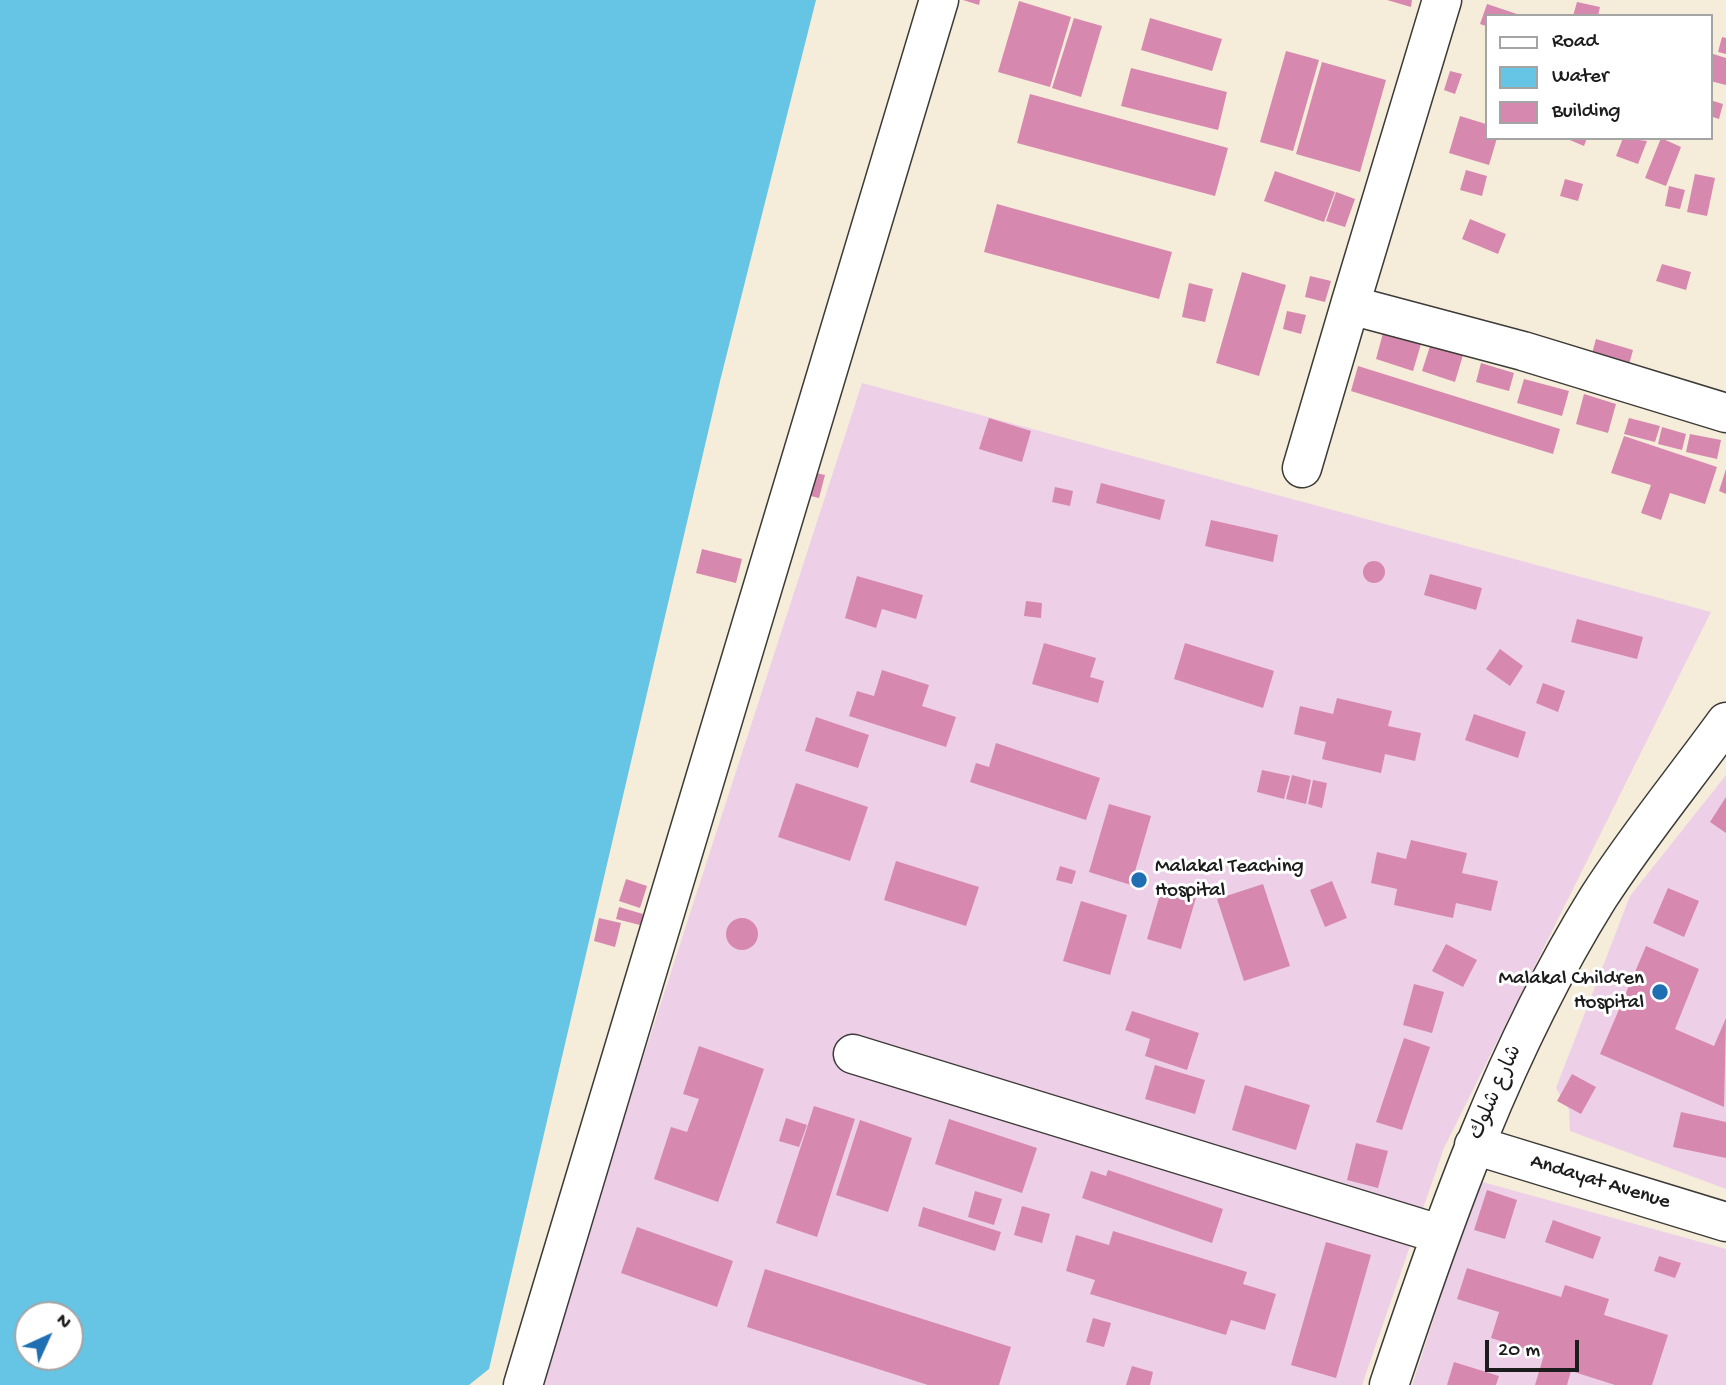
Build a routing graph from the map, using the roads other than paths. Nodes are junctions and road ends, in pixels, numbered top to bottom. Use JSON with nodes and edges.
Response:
{"nodes":[{"id":1,"x":939,"y":0,"type":"edge"},
{"id":2,"x":1442,"y":0,"type":"edge"},
{"id":3,"x":1350,"y":305,"type":"junction"},
{"id":4,"x":1726,"y":413,"type":"edge"},
{"id":5,"x":1301,"y":468,"type":"dead end"},
{"id":6,"x":1726,"y":722,"type":"edge"},
{"id":7,"x":853,"y":1054,"type":"dead end"},
{"id":8,"x":1474,"y":1145,"type":"junction"},
{"id":9,"x":1726,"y":1222,"type":"edge"},
{"id":10,"x":1439,"y":1234,"type":"junction"},
{"id":11,"x":523,"y":1385,"type":"edge"},
{"id":12,"x":1390,"y":1385,"type":"edge"}],
"edges":[{"from":1,"to":11,"type":"street"},
{"from":2,"to":3,"type":"street"},
{"from":3,"to":4,"type":"street"},
{"from":3,"to":5,"type":"street"},
{"from":6,"to":8,"type":"street","name":"شارع شلوك"},
{"from":7,"to":10,"type":"street"},
{"from":8,"to":9,"type":"street","name":"Andayat Avenue"},
{"from":8,"to":10,"type":"street","name":"شارع شلوك"},
{"from":10,"to":12,"type":"street","name":"شارع شلوك"}]}
